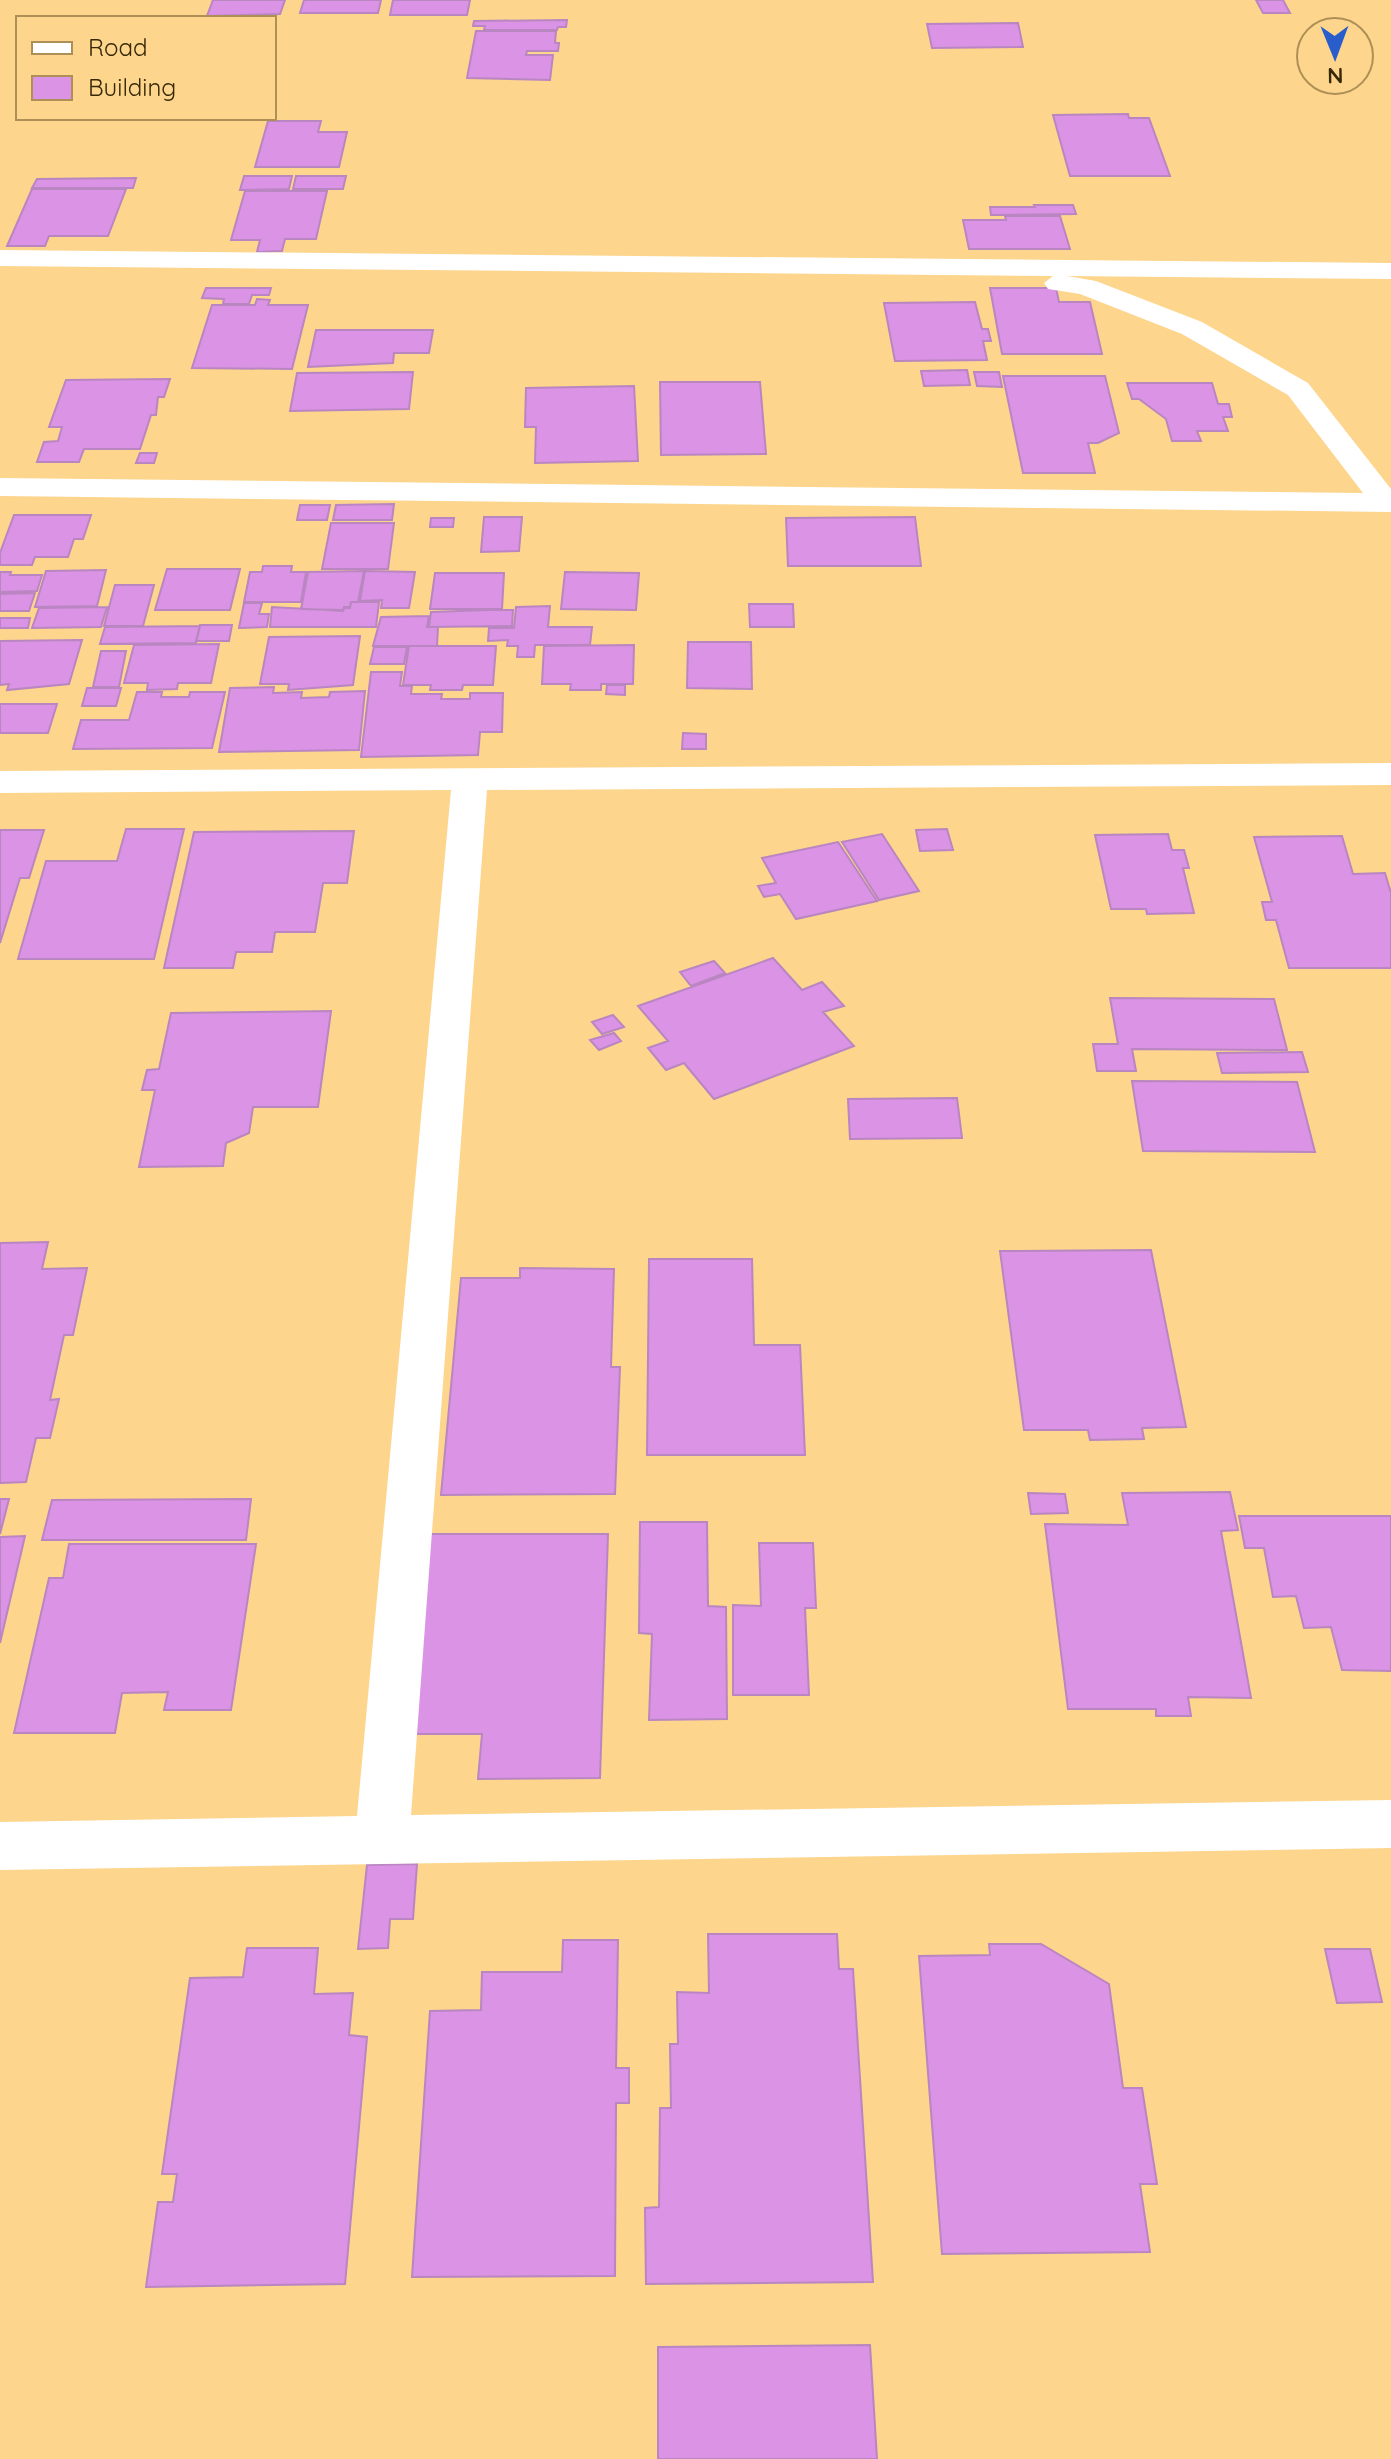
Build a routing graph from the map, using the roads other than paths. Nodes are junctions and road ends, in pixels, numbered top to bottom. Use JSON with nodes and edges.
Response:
{"nodes":[{"id":1,"x":0,"y":258,"type":"edge"},
{"id":2,"x":949,"y":266,"type":"junction"},
{"id":3,"x":1391,"y":271,"type":"edge"},
{"id":4,"x":0,"y":487,"type":"edge"},
{"id":5,"x":1388,"y":503,"type":"edge"},
{"id":6,"x":1391,"y":774,"type":"edge"},
{"id":7,"x":470,"y":779,"type":"junction"},
{"id":8,"x":0,"y":782,"type":"edge"},
{"id":9,"x":1391,"y":1824,"type":"edge"},
{"id":10,"x":382,"y":1840,"type":"junction"},
{"id":11,"x":0,"y":1846,"type":"edge"}],
"edges":[{"from":1,"to":2,"type":"street"},
{"from":2,"to":3,"type":"street"},
{"from":2,"to":5,"type":"street"},
{"from":4,"to":5,"type":"street"},
{"from":6,"to":7,"type":"street"},
{"from":7,"to":8,"type":"street"},
{"from":7,"to":10,"type":"street"},
{"from":9,"to":10,"type":"street"},
{"from":10,"to":11,"type":"street"}]}
